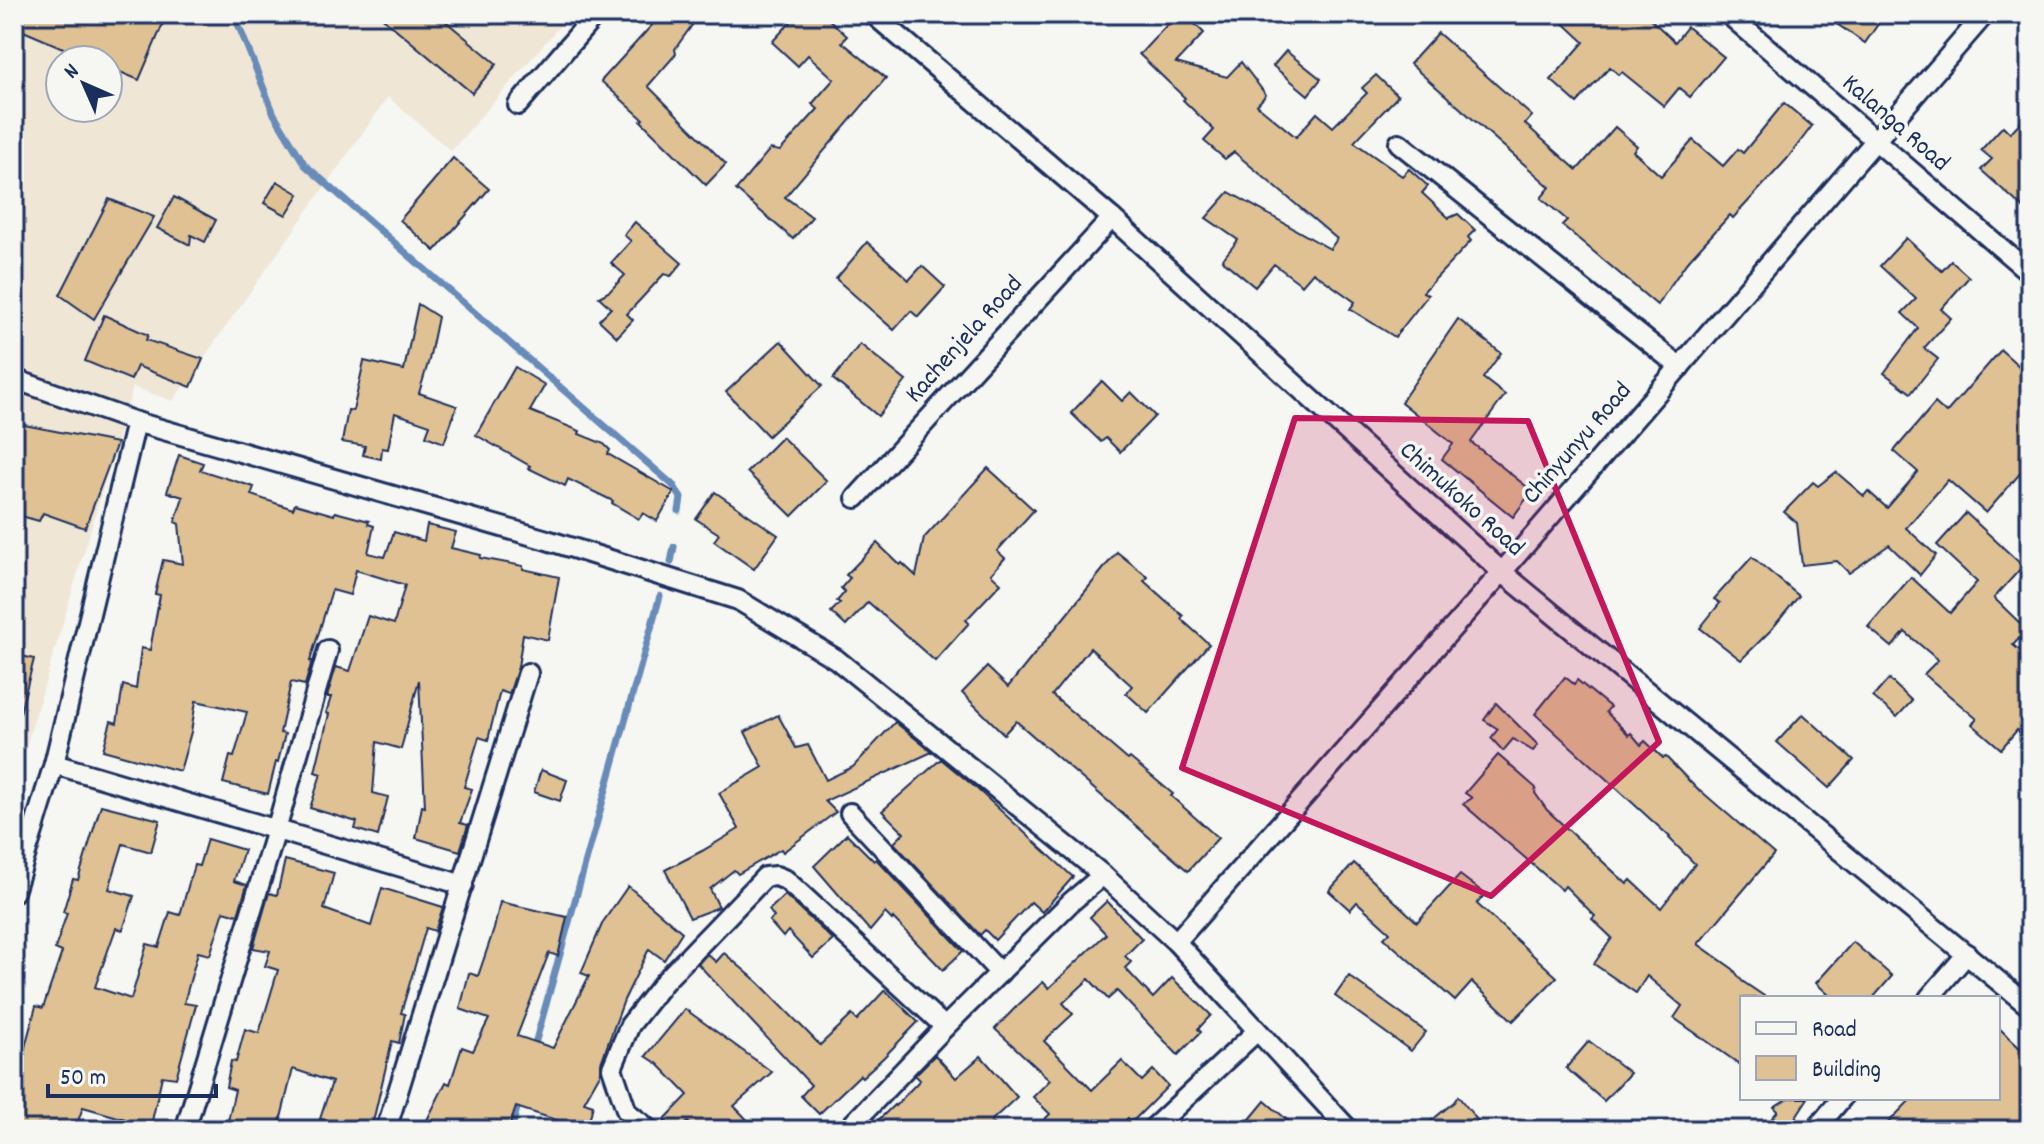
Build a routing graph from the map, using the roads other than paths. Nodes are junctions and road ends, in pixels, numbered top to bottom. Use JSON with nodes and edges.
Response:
{"nodes":[{"id":1,"x":596,"y":14,"type":"edge"},
{"id":2,"x":873,"y":14,"type":"edge"},
{"id":3,"x":1728,"y":14,"type":"edge"},
{"id":4,"x":1985,"y":14,"type":"edge"},
{"id":5,"x":518,"y":105,"type":"dead end"},
{"id":6,"x":1874,"y":140,"type":"junction"},
{"id":7,"x":1399,"y":143,"type":"dead end"},
{"id":8,"x":1112,"y":218,"type":"junction"},
{"id":9,"x":2030,"y":273,"type":"edge"},
{"id":10,"x":1680,"y":367,"type":"junction"},
{"id":11,"x":14,"y":379,"type":"edge"},
{"id":12,"x":136,"y":422,"type":"junction"},
{"id":13,"x":856,"y":498,"type":"dead end"},
{"id":14,"x":1502,"y":572,"type":"junction"},
{"id":15,"x":328,"y":650,"type":"dead end"},
{"id":16,"x":528,"y":673,"type":"dead end"},
{"id":17,"x":54,"y":764,"type":"junction"},
{"id":18,"x":850,"y":813,"type":"dead end"},
{"id":19,"x":276,"y":830,"type":"junction"},
{"id":20,"x":1103,"y":875,"type":"junction"},
{"id":21,"x":463,"y":885,"type":"junction"},
{"id":22,"x":14,"y":892,"type":"edge"},
{"id":23,"x":1176,"y":942,"type":"junction"},
{"id":24,"x":1967,"y":954,"type":"junction"},
{"id":25,"x":1000,"y":973,"type":"junction"},
{"id":26,"x":1931,"y":996,"type":"edge"},
{"id":27,"x":2030,"y":1007,"type":"edge"},
{"id":28,"x":945,"y":1027,"type":"junction"},
{"id":29,"x":1257,"y":1031,"type":"junction"},
{"id":30,"x":1840,"y":1100,"type":"edge"},
{"id":31,"x":627,"y":1112,"type":"junction"},
{"id":32,"x":185,"y":1130,"type":"edge"},
{"id":33,"x":386,"y":1130,"type":"edge"},
{"id":34,"x":621,"y":1130,"type":"edge"},
{"id":35,"x":650,"y":1130,"type":"edge"},
{"id":36,"x":847,"y":1130,"type":"edge"},
{"id":37,"x":1151,"y":1130,"type":"edge"},
{"id":38,"x":1349,"y":1130,"type":"edge"},
{"id":39,"x":1815,"y":1130,"type":"edge"}],
"edges":[{"from":1,"to":5,"type":"street"},
{"from":2,"to":8,"type":"street","name":"Chimukoko Road"},
{"from":3,"to":6,"type":"street","name":"Kalanga Road"},
{"from":4,"to":6,"type":"street","name":"Chinyunyu Road"},
{"from":6,"to":9,"type":"street","name":"Kalanga Road"},
{"from":6,"to":10,"type":"street","name":"Chinyunyu Road"},
{"from":7,"to":10,"type":"street"},
{"from":8,"to":13,"type":"street","name":"Kachenjela Road"},
{"from":8,"to":14,"type":"street","name":"Chimukoko Road"},
{"from":10,"to":14,"type":"street","name":"Chinyunyu Road"},
{"from":11,"to":12,"type":"street"},
{"from":12,"to":17,"type":"street"},
{"from":12,"to":20,"type":"street"},
{"from":14,"to":23,"type":"street","name":"Chinyunyu Road"},
{"from":14,"to":24,"type":"street","name":"Chimukoko Road"},
{"from":15,"to":19,"type":"street"},
{"from":16,"to":21,"type":"street"},
{"from":17,"to":19,"type":"street"},
{"from":17,"to":22,"type":"street"},
{"from":18,"to":25,"type":"street"},
{"from":19,"to":21,"type":"street"},
{"from":19,"to":32,"type":"street"},
{"from":20,"to":23,"type":"street"},
{"from":20,"to":25,"type":"street"},
{"from":21,"to":33,"type":"street"},
{"from":23,"to":29,"type":"street"},
{"from":24,"to":26,"type":"street"},
{"from":24,"to":27,"type":"street","name":"Chimukoko Road"},
{"from":25,"to":28,"type":"street"},
{"from":28,"to":31,"type":"street"},
{"from":28,"to":36,"type":"street"},
{"from":29,"to":37,"type":"street"},
{"from":29,"to":38,"type":"street"},
{"from":30,"to":39,"type":"street"},
{"from":31,"to":34,"type":"street"},
{"from":31,"to":35,"type":"street"}]}
